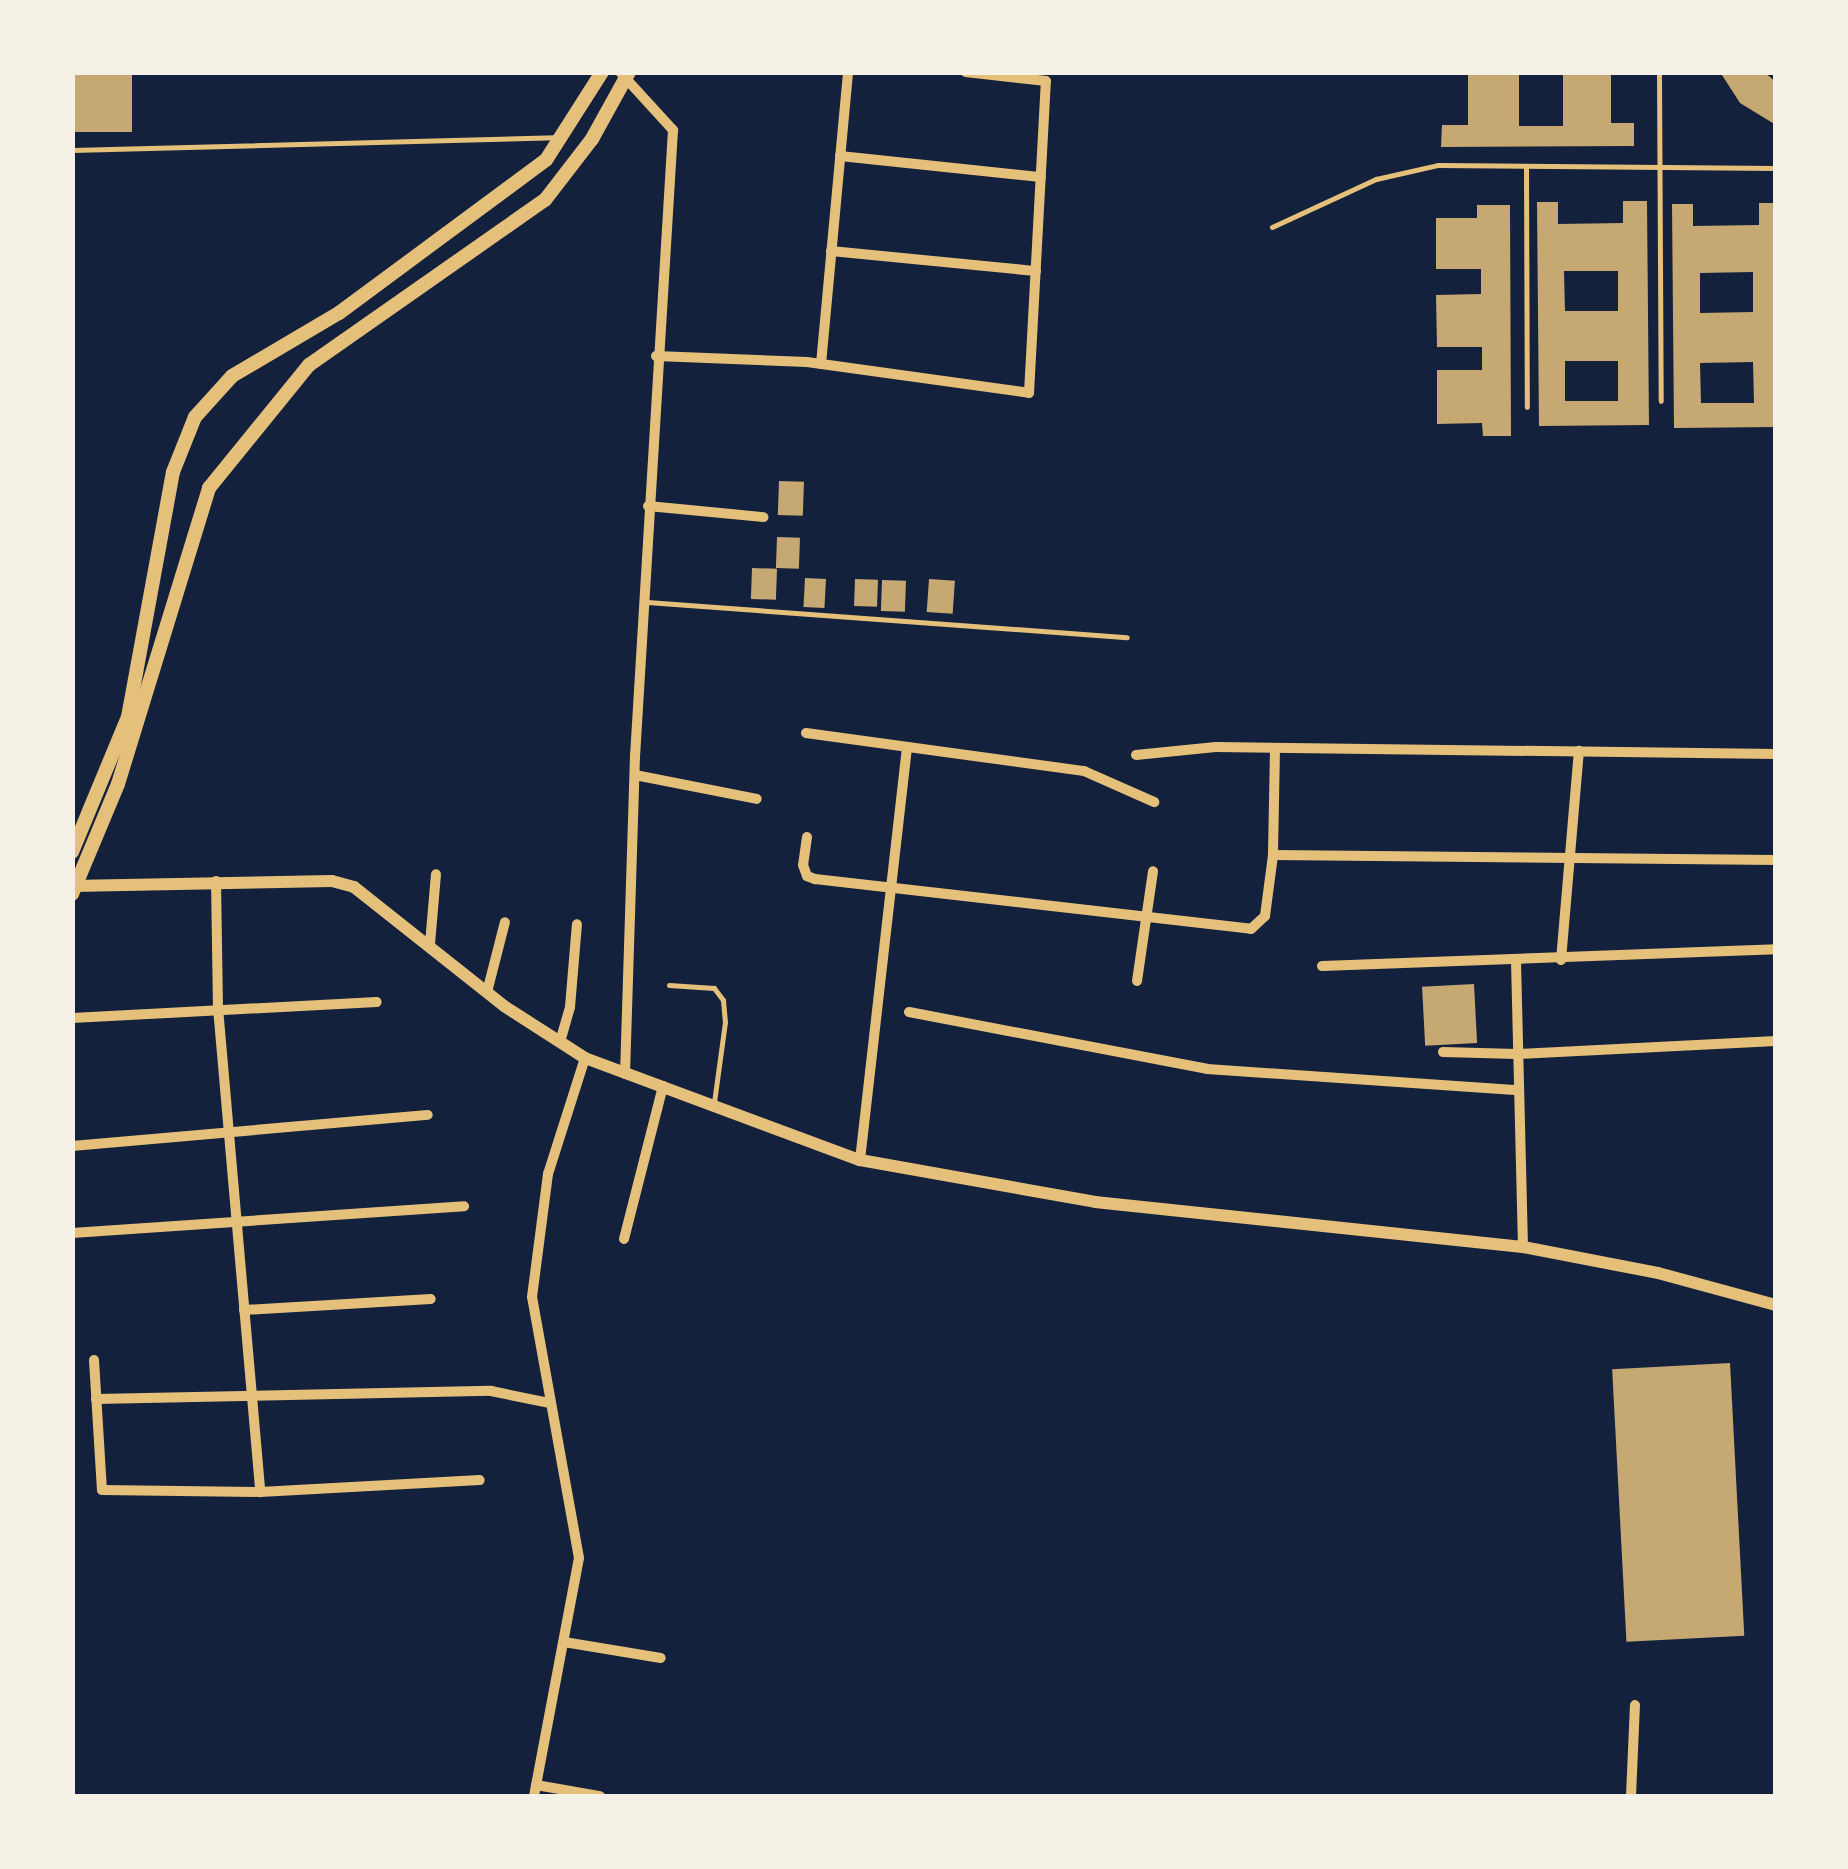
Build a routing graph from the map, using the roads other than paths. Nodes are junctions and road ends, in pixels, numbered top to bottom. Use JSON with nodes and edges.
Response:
{"nodes":[{"id":1,"x":602,"y":72,"type":"edge"},
{"id":2,"x":848,"y":72,"type":"edge"},
{"id":3,"x":966,"y":72,"type":"edge"},
{"id":4,"x":1658,"y":72,"type":"edge"},
{"id":5,"x":625,"y":74,"type":"edge"},
{"id":6,"x":564,"y":137,"type":"junction"},
{"id":7,"x":72,"y":150,"type":"edge"},
{"id":8,"x":840,"y":156,"type":"junction"},
{"id":9,"x":1526,"y":166,"type":"junction"},
{"id":10,"x":1659,"y":167,"type":"junction"},
{"id":11,"x":1776,"y":168,"type":"edge"},
{"id":12,"x":1041,"y":176,"type":"junction"},
{"id":13,"x":1272,"y":227,"type":"dead end"},
{"id":14,"x":832,"y":252,"type":"junction"},
{"id":15,"x":1036,"y":272,"type":"junction"},
{"id":16,"x":656,"y":356,"type":"junction"},
{"id":17,"x":821,"y":364,"type":"junction"},
{"id":18,"x":1661,"y":401,"type":"dead end"},
{"id":19,"x":1527,"y":407,"type":"dead end"},
{"id":20,"x":648,"y":506,"type":"junction"},
{"id":21,"x":763,"y":517,"type":"dead end"},
{"id":22,"x":644,"y":602,"type":"junction"},
{"id":23,"x":1127,"y":636,"type":"dead end"},
{"id":24,"x":806,"y":734,"type":"dead end"},
{"id":25,"x":908,"y":749,"type":"junction"},
{"id":26,"x":1275,"y":749,"type":"junction"},
{"id":27,"x":1578,"y":752,"type":"junction"},
{"id":28,"x":1776,"y":754,"type":"edge"},
{"id":29,"x":1136,"y":755,"type":"dead end"},
{"id":30,"x":634,"y":775,"type":"junction"},
{"id":31,"x":757,"y":799,"type":"dead end"},
{"id":32,"x":1154,"y":802,"type":"dead end"},
{"id":33,"x":806,"y":837,"type":"dead end"},
{"id":34,"x":72,"y":852,"type":"edge"},
{"id":35,"x":1272,"y":854,"type":"junction"},
{"id":36,"x":1569,"y":860,"type":"junction"},
{"id":37,"x":1776,"y":860,"type":"edge"},
{"id":38,"x":1153,"y":871,"type":"dead end"},
{"id":39,"x":436,"y":874,"type":"dead end"},
{"id":40,"x":216,"y":882,"type":"junction"},
{"id":41,"x":891,"y":888,"type":"junction"},
{"id":42,"x":74,"y":889,"type":"edge"},
{"id":43,"x":1145,"y":919,"type":"junction"},
{"id":44,"x":505,"y":922,"type":"dead end"},
{"id":45,"x":577,"y":924,"type":"dead end"},
{"id":46,"x":430,"y":944,"type":"junction"},
{"id":47,"x":1776,"y":949,"type":"edge"},
{"id":48,"x":1561,"y":960,"type":"junction"},
{"id":49,"x":1516,"y":962,"type":"junction"},
{"id":50,"x":1322,"y":966,"type":"dead end"},
{"id":51,"x":1136,"y":981,"type":"dead end"},
{"id":52,"x":668,"y":985,"type":"dead end"},
{"id":53,"x":487,"y":992,"type":"junction"},
{"id":54,"x":376,"y":1002,"type":"dead end"},
{"id":55,"x":218,"y":1008,"type":"junction"},
{"id":56,"x":909,"y":1012,"type":"dead end"},
{"id":57,"x":72,"y":1018,"type":"edge"},
{"id":58,"x":560,"y":1042,"type":"junction"},
{"id":59,"x":1776,"y":1042,"type":"edge"},
{"id":60,"x":1442,"y":1052,"type":"dead end"},
{"id":61,"x":1517,"y":1054,"type":"junction"},
{"id":62,"x":585,"y":1058,"type":"junction"},
{"id":63,"x":625,"y":1074,"type":"junction"},
{"id":64,"x":663,"y":1086,"type":"junction"},
{"id":65,"x":1518,"y":1090,"type":"junction"},
{"id":66,"x":713,"y":1105,"type":"junction"},
{"id":67,"x":428,"y":1115,"type":"dead end"},
{"id":68,"x":229,"y":1133,"type":"junction"},
{"id":69,"x":72,"y":1146,"type":"edge"},
{"id":70,"x":860,"y":1160,"type":"junction"},
{"id":71,"x":464,"y":1206,"type":"dead end"},
{"id":72,"x":236,"y":1221,"type":"junction"},
{"id":73,"x":72,"y":1233,"type":"edge"},
{"id":74,"x":624,"y":1240,"type":"dead end"},
{"id":75,"x":1523,"y":1247,"type":"junction"},
{"id":76,"x":431,"y":1299,"type":"dead end"},
{"id":77,"x":1776,"y":1305,"type":"edge"},
{"id":78,"x":244,"y":1310,"type":"junction"},
{"id":79,"x":94,"y":1360,"type":"dead end"},
{"id":80,"x":252,"y":1396,"type":"junction"},
{"id":81,"x":96,"y":1399,"type":"junction"},
{"id":82,"x":549,"y":1403,"type":"junction"},
{"id":83,"x":480,"y":1480,"type":"dead end"},
{"id":84,"x":260,"y":1492,"type":"junction"},
{"id":85,"x":564,"y":1642,"type":"junction"},
{"id":86,"x":661,"y":1658,"type":"dead end"},
{"id":87,"x":1635,"y":1705,"type":"dead end"},
{"id":88,"x":535,"y":1791,"type":"edge"},
{"id":89,"x":600,"y":1796,"type":"edge"},
{"id":90,"x":1631,"y":1796,"type":"edge"}],
"edges":[{"from":1,"to":6,"type":"main road"},
{"from":2,"to":8,"type":"street"},
{"from":3,"to":12,"type":"street"},
{"from":4,"to":10,"type":"lane"},
{"from":5,"to":16,"type":"street"},
{"from":5,"to":42,"type":"main road"},
{"from":6,"to":7,"type":"lane"},
{"from":6,"to":34,"type":"main road"},
{"from":8,"to":12,"type":"street"},
{"from":8,"to":14,"type":"street"},
{"from":9,"to":10,"type":"lane"},
{"from":9,"to":13,"type":"lane"},
{"from":9,"to":19,"type":"lane"},
{"from":10,"to":11,"type":"lane"},
{"from":10,"to":18,"type":"lane"},
{"from":12,"to":15,"type":"street"},
{"from":14,"to":15,"type":"street"},
{"from":14,"to":17,"type":"street"},
{"from":15,"to":17,"type":"street"},
{"from":16,"to":17,"type":"street"},
{"from":16,"to":20,"type":"street"},
{"from":20,"to":21,"type":"street"},
{"from":20,"to":22,"type":"street"},
{"from":22,"to":23,"type":"lane"},
{"from":22,"to":30,"type":"street"},
{"from":24,"to":25,"type":"street"},
{"from":25,"to":32,"type":"street"},
{"from":25,"to":41,"type":"street"},
{"from":26,"to":27,"type":"street"},
{"from":26,"to":29,"type":"street"},
{"from":26,"to":35,"type":"street"},
{"from":27,"to":28,"type":"street"},
{"from":27,"to":36,"type":"street"},
{"from":30,"to":31,"type":"street"},
{"from":30,"to":63,"type":"street"},
{"from":33,"to":41,"type":"street"},
{"from":35,"to":36,"type":"street"},
{"from":35,"to":43,"type":"street"},
{"from":36,"to":37,"type":"street"},
{"from":36,"to":48,"type":"street"},
{"from":38,"to":43,"type":"street"},
{"from":39,"to":46,"type":"street"},
{"from":40,"to":42,"type":"street"},
{"from":40,"to":46,"type":"street"},
{"from":40,"to":55,"type":"street"},
{"from":41,"to":43,"type":"street"},
{"from":41,"to":70,"type":"street"},
{"from":43,"to":51,"type":"street"},
{"from":44,"to":53,"type":"street"},
{"from":45,"to":58,"type":"street"},
{"from":46,"to":53,"type":"street"},
{"from":47,"to":48,"type":"street"},
{"from":48,"to":49,"type":"street"},
{"from":49,"to":50,"type":"street"},
{"from":49,"to":61,"type":"street"},
{"from":52,"to":66,"type":"lane"},
{"from":53,"to":58,"type":"street"},
{"from":54,"to":55,"type":"street"},
{"from":55,"to":57,"type":"street"},
{"from":55,"to":68,"type":"street"},
{"from":56,"to":65,"type":"street"},
{"from":58,"to":62,"type":"street"},
{"from":59,"to":61,"type":"street"},
{"from":60,"to":61,"type":"street"},
{"from":61,"to":65,"type":"street"},
{"from":62,"to":63,"type":"street"},
{"from":62,"to":82,"type":"street"},
{"from":63,"to":64,"type":"street"},
{"from":64,"to":66,"type":"street"},
{"from":64,"to":74,"type":"street"},
{"from":65,"to":75,"type":"street"},
{"from":66,"to":70,"type":"street"},
{"from":67,"to":68,"type":"street"},
{"from":68,"to":69,"type":"street"},
{"from":68,"to":72,"type":"street"},
{"from":70,"to":75,"type":"street"},
{"from":71,"to":72,"type":"street"},
{"from":72,"to":73,"type":"street"},
{"from":72,"to":78,"type":"street"},
{"from":75,"to":77,"type":"street"},
{"from":76,"to":78,"type":"street"},
{"from":78,"to":80,"type":"street"},
{"from":79,"to":81,"type":"street"},
{"from":80,"to":81,"type":"street"},
{"from":80,"to":82,"type":"street"},
{"from":80,"to":84,"type":"street"},
{"from":81,"to":84,"type":"street"},
{"from":82,"to":85,"type":"street"},
{"from":83,"to":84,"type":"street"},
{"from":85,"to":86,"type":"street"},
{"from":85,"to":88,"type":"street"},
{"from":87,"to":90,"type":"street"},
{"from":88,"to":89,"type":"street"}]}
